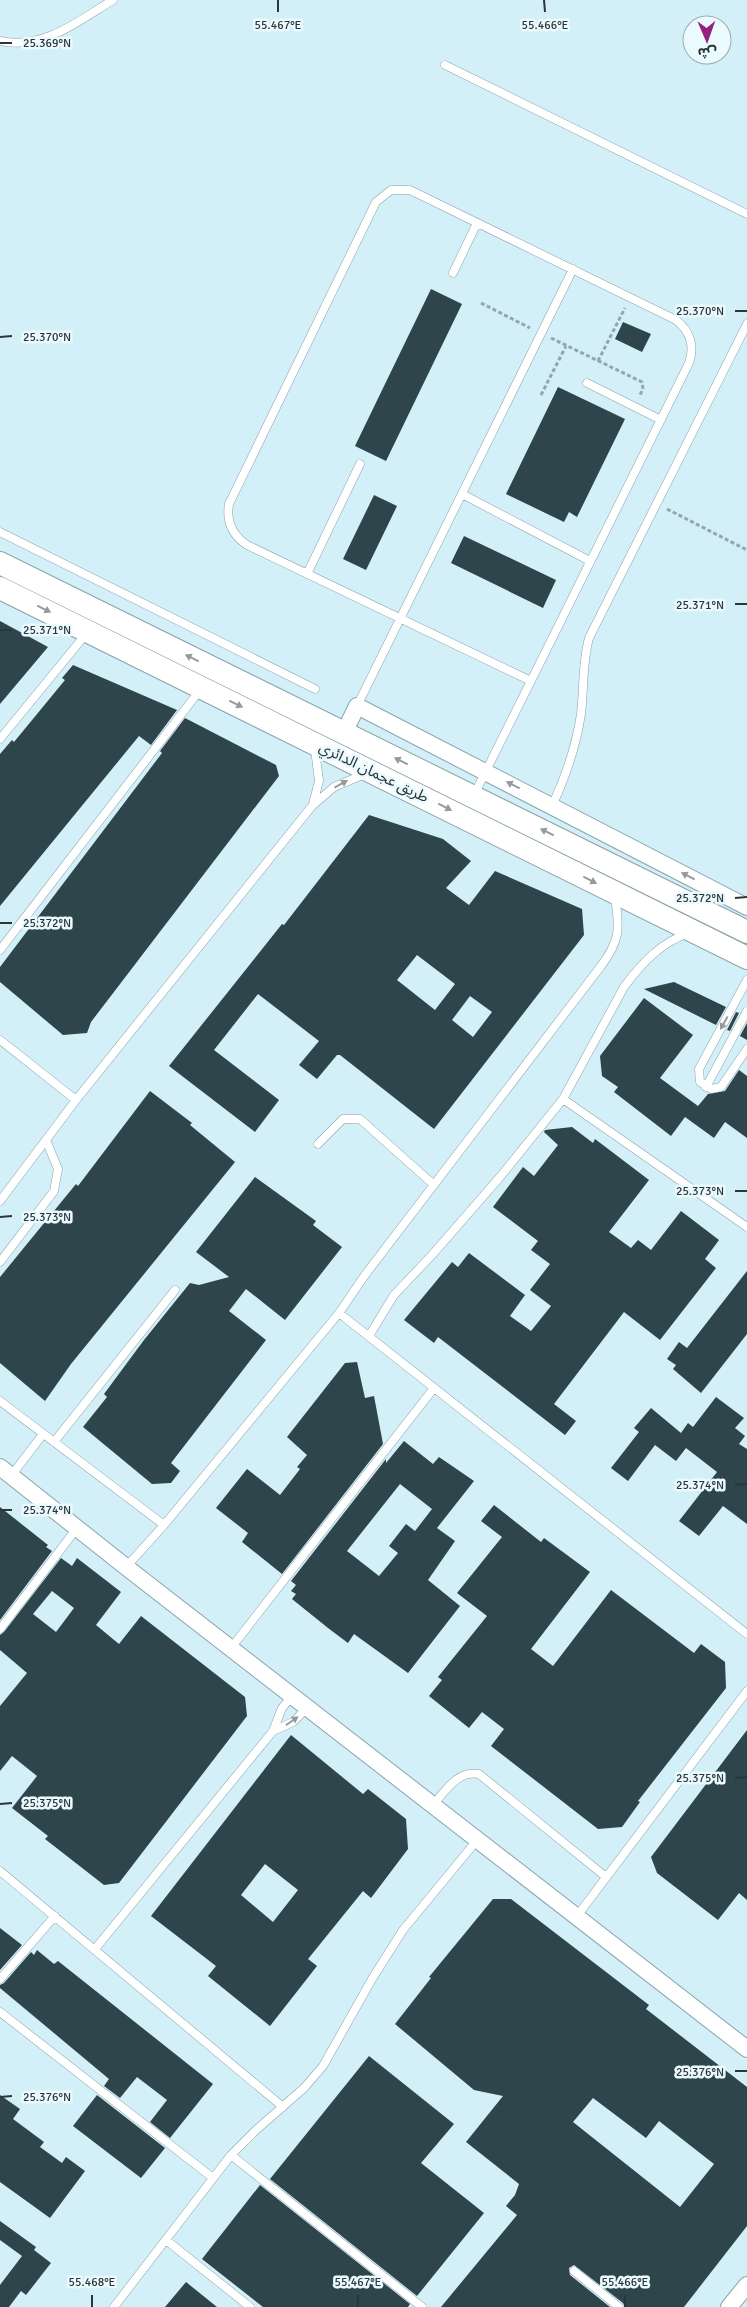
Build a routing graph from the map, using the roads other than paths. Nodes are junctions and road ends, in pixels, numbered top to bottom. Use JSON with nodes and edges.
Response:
{"nodes":[{"id":1,"x":113,"y":0,"type":"edge"},
{"id":2,"x":0,"y":41,"type":"edge"},
{"id":3,"x":445,"y":65,"type":"dead end"},
{"id":4,"x":747,"y":214,"type":"edge"},
{"id":5,"x":477,"y":223,"type":"junction"},
{"id":6,"x":572,"y":269,"type":"junction"},
{"id":7,"x":453,"y":273,"type":"dead end"},
{"id":8,"x":747,"y":324,"type":"edge"},
{"id":9,"x":587,"y":383,"type":"dead end"},
{"id":10,"x":661,"y":420,"type":"junction"},
{"id":11,"x":360,"y":464,"type":"dead end"},
{"id":12,"x":462,"y":494,"type":"junction"},
{"id":13,"x":0,"y":532,"type":"edge"},
{"id":14,"x":590,"y":561,"type":"junction"},
{"id":15,"x":0,"y":563,"type":"edge"},
{"id":16,"x":307,"y":574,"type":"junction"},
{"id":17,"x":0,"y":588,"type":"edge"},
{"id":18,"x":399,"y":618,"type":"junction"},
{"id":19,"x":88,"y":631,"type":"junction"},
{"id":20,"x":531,"y":681,"type":"junction"},
{"id":21,"x":202,"y":688,"type":"junction"},
{"id":22,"x":314,"y":689,"type":"dead end"},
{"id":23,"x":357,"y":706,"type":"junction"},
{"id":24,"x":344,"y":733,"type":"junction"},
{"id":25,"x":0,"y":739,"type":"edge"},
{"id":26,"x":313,"y":742,"type":"junction"},
{"id":27,"x":374,"y":771,"type":"junction"},
{"id":28,"x":486,"y":772,"type":"junction"},
{"id":29,"x":473,"y":796,"type":"junction"},
{"id":30,"x":312,"y":806,"type":"junction"},
{"id":31,"x":552,"y":806,"type":"junction"},
{"id":32,"x":614,"y":892,"type":"junction"},
{"id":33,"x":747,"y":907,"type":"edge"},
{"id":34,"x":694,"y":932,"type":"junction"},
{"id":35,"x":747,"y":932,"type":"edge"},
{"id":36,"x":0,"y":950,"type":"edge"},
{"id":37,"x":747,"y":958,"type":"edge"},
{"id":38,"x":747,"y":980,"type":"edge"},
{"id":39,"x":747,"y":1011,"type":"edge"},
{"id":40,"x":0,"y":1040,"type":"edge"},
{"id":41,"x":747,"y":1049,"type":"edge"},
{"id":42,"x":706,"y":1087,"type":"junction"},
{"id":43,"x":563,"y":1098,"type":"junction"},
{"id":44,"x":76,"y":1100,"type":"junction"},
{"id":45,"x":46,"y":1140,"type":"junction"},
{"id":46,"x":318,"y":1144,"type":"dead end"},
{"id":47,"x":434,"y":1185,"type":"junction"},
{"id":48,"x":0,"y":1201,"type":"edge"},
{"id":49,"x":747,"y":1227,"type":"edge"},
{"id":50,"x":0,"y":1262,"type":"edge"},
{"id":51,"x":175,"y":1290,"type":"dead end"},
{"id":52,"x":339,"y":1313,"type":"junction"},
{"id":53,"x":368,"y":1336,"type":"junction"},
{"id":54,"x":434,"y":1388,"type":"junction"},
{"id":55,"x":0,"y":1402,"type":"edge"},
{"id":56,"x":43,"y":1434,"type":"junction"},
{"id":57,"x":54,"y":1442,"type":"junction"},
{"id":58,"x":6,"y":1471,"type":"edge"},
{"id":59,"x":164,"y":1525,"type":"junction"},
{"id":60,"x":77,"y":1528,"type":"junction"},
{"id":61,"x":126,"y":1567,"type":"junction"},
{"id":62,"x":0,"y":1628,"type":"edge"},
{"id":63,"x":747,"y":1634,"type":"edge"},
{"id":64,"x":231,"y":1648,"type":"junction"},
{"id":65,"x":747,"y":1691,"type":"edge"},
{"id":66,"x":293,"y":1695,"type":"junction"},
{"id":67,"x":308,"y":1706,"type":"junction"},
{"id":68,"x":273,"y":1731,"type":"junction"},
{"id":69,"x":433,"y":1804,"type":"junction"},
{"id":70,"x":478,"y":1839,"type":"junction"},
{"id":71,"x":0,"y":1871,"type":"edge"},
{"id":72,"x":606,"y":1877,"type":"junction"},
{"id":73,"x":55,"y":1916,"type":"junction"},
{"id":74,"x":577,"y":1916,"type":"junction"},
{"id":75,"x":95,"y":1949,"type":"junction"},
{"id":76,"x":0,"y":1979,"type":"edge"},
{"id":77,"x":0,"y":2012,"type":"edge"},
{"id":78,"x":747,"y":2049,"type":"edge"},
{"id":79,"x":283,"y":2107,"type":"junction"},
{"id":80,"x":231,"y":2156,"type":"junction"},
{"id":81,"x":213,"y":2178,"type":"junction"},
{"id":82,"x":166,"y":2240,"type":"junction"},
{"id":83,"x":574,"y":2271,"type":"dead end"},
{"id":84,"x":747,"y":2285,"type":"edge"},
{"id":85,"x":114,"y":2307,"type":"edge"},
{"id":86,"x":250,"y":2307,"type":"edge"},
{"id":87,"x":422,"y":2307,"type":"edge"},
{"id":88,"x":619,"y":2307,"type":"edge"},
{"id":89,"x":729,"y":2307,"type":"edge"}],
"edges":[{"from":1,"to":2,"type":"lane"},
{"from":3,"to":4,"type":"lane"},
{"from":5,"to":6,"type":"lane"},
{"from":5,"to":7,"type":"lane"},
{"from":5,"to":16,"type":"lane"},
{"from":6,"to":10,"type":"lane"},
{"from":6,"to":12,"type":"lane"},
{"from":8,"to":31,"type":"lane"},
{"from":9,"to":10,"type":"lane"},
{"from":10,"to":14,"type":"lane"},
{"from":11,"to":16,"type":"lane"},
{"from":12,"to":14,"type":"lane"},
{"from":12,"to":18,"type":"lane"},
{"from":13,"to":22,"type":"lane"},
{"from":14,"to":20,"type":"lane"},
{"from":24,"to":15,"type":"main road","name":"طريق عجمان الدائري","one_way":true},
{"from":16,"to":18,"type":"lane"},
{"from":17,"to":19,"type":"main road","name":"طريق عجمان الدائري","one_way":true},
{"from":18,"to":20,"type":"lane"},
{"from":18,"to":23,"type":"lane"},
{"from":19,"to":21,"type":"main road","name":"طريق عجمان الدائري"},
{"from":19,"to":25,"type":"lane"},
{"from":20,"to":28,"type":"lane"},
{"from":21,"to":26,"type":"main road","name":"طريق عجمان الدائري","one_way":true},
{"from":21,"to":36,"type":"lane"},
{"from":23,"to":24,"type":"street"},
{"from":23,"to":28,"type":"street"},
{"from":29,"to":24,"type":"main road","name":"طريق عجمان الدائري","one_way":true},
{"from":26,"to":27,"type":"main road","name":"طريق عجمان الدائري"},
{"from":26,"to":30,"type":"lane"},
{"from":30,"to":27,"type":"lane","one_way":true},
{"from":27,"to":32,"type":"main road","name":"طريق عجمان الدائري","one_way":true},
{"from":28,"to":29,"type":"lane"},
{"from":31,"to":28,"type":"street","one_way":true},
{"from":35,"to":29,"type":"main road","name":"طريق عجمان الدائري","one_way":true},
{"from":30,"to":44,"type":"lane"},
{"from":33,"to":31,"type":"street","one_way":true},
{"from":32,"to":34,"type":"main road","name":"طريق عجمان الدائري"},
{"from":32,"to":47,"type":"lane"},
{"from":34,"to":37,"type":"main road","name":"طريق عجمان الدائري"},
{"from":34,"to":43,"type":"lane"},
{"from":38,"to":42,"type":"lane","one_way":true},
{"from":39,"to":42,"type":"lane"},
{"from":40,"to":44,"type":"lane"},
{"from":41,"to":42,"type":"lane"},
{"from":43,"to":49,"type":"lane"},
{"from":43,"to":53,"type":"lane"},
{"from":44,"to":45,"type":"lane"},
{"from":45,"to":48,"type":"lane"},
{"from":45,"to":50,"type":"lane"},
{"from":46,"to":47,"type":"lane"},
{"from":47,"to":52,"type":"lane"},
{"from":51,"to":57,"type":"lane"},
{"from":52,"to":53,"type":"lane"},
{"from":52,"to":59,"type":"lane"},
{"from":53,"to":54,"type":"lane"},
{"from":54,"to":63,"type":"lane"},
{"from":54,"to":64,"type":"lane"},
{"from":55,"to":56,"type":"lane"},
{"from":56,"to":57,"type":"lane"},
{"from":56,"to":58,"type":"lane"},
{"from":57,"to":59,"type":"lane"},
{"from":58,"to":60,"type":"street"},
{"from":59,"to":61,"type":"lane"},
{"from":60,"to":61,"type":"street"},
{"from":60,"to":62,"type":"lane"},
{"from":61,"to":64,"type":"street"},
{"from":64,"to":66,"type":"street"},
{"from":65,"to":72,"type":"lane"},
{"from":66,"to":67,"type":"street"},
{"from":66,"to":68,"type":"lane"},
{"from":68,"to":67,"type":"lane","one_way":true},
{"from":67,"to":69,"type":"street"},
{"from":68,"to":75,"type":"lane"},
{"from":69,"to":70,"type":"street"},
{"from":69,"to":72,"type":"lane"},
{"from":70,"to":74,"type":"street"},
{"from":70,"to":79,"type":"lane"},
{"from":71,"to":73,"type":"lane"},
{"from":72,"to":74,"type":"lane"},
{"from":73,"to":75,"type":"lane"},
{"from":73,"to":76,"type":"lane"},
{"from":74,"to":78,"type":"street"},
{"from":75,"to":79,"type":"lane"},
{"from":77,"to":81,"type":"lane"},
{"from":79,"to":80,"type":"lane"},
{"from":80,"to":81,"type":"lane"},
{"from":80,"to":87,"type":"lane"},
{"from":81,"to":82,"type":"lane"},
{"from":82,"to":85,"type":"lane"},
{"from":82,"to":86,"type":"lane"},
{"from":83,"to":88,"type":"lane"},
{"from":84,"to":89,"type":"street"}]}
